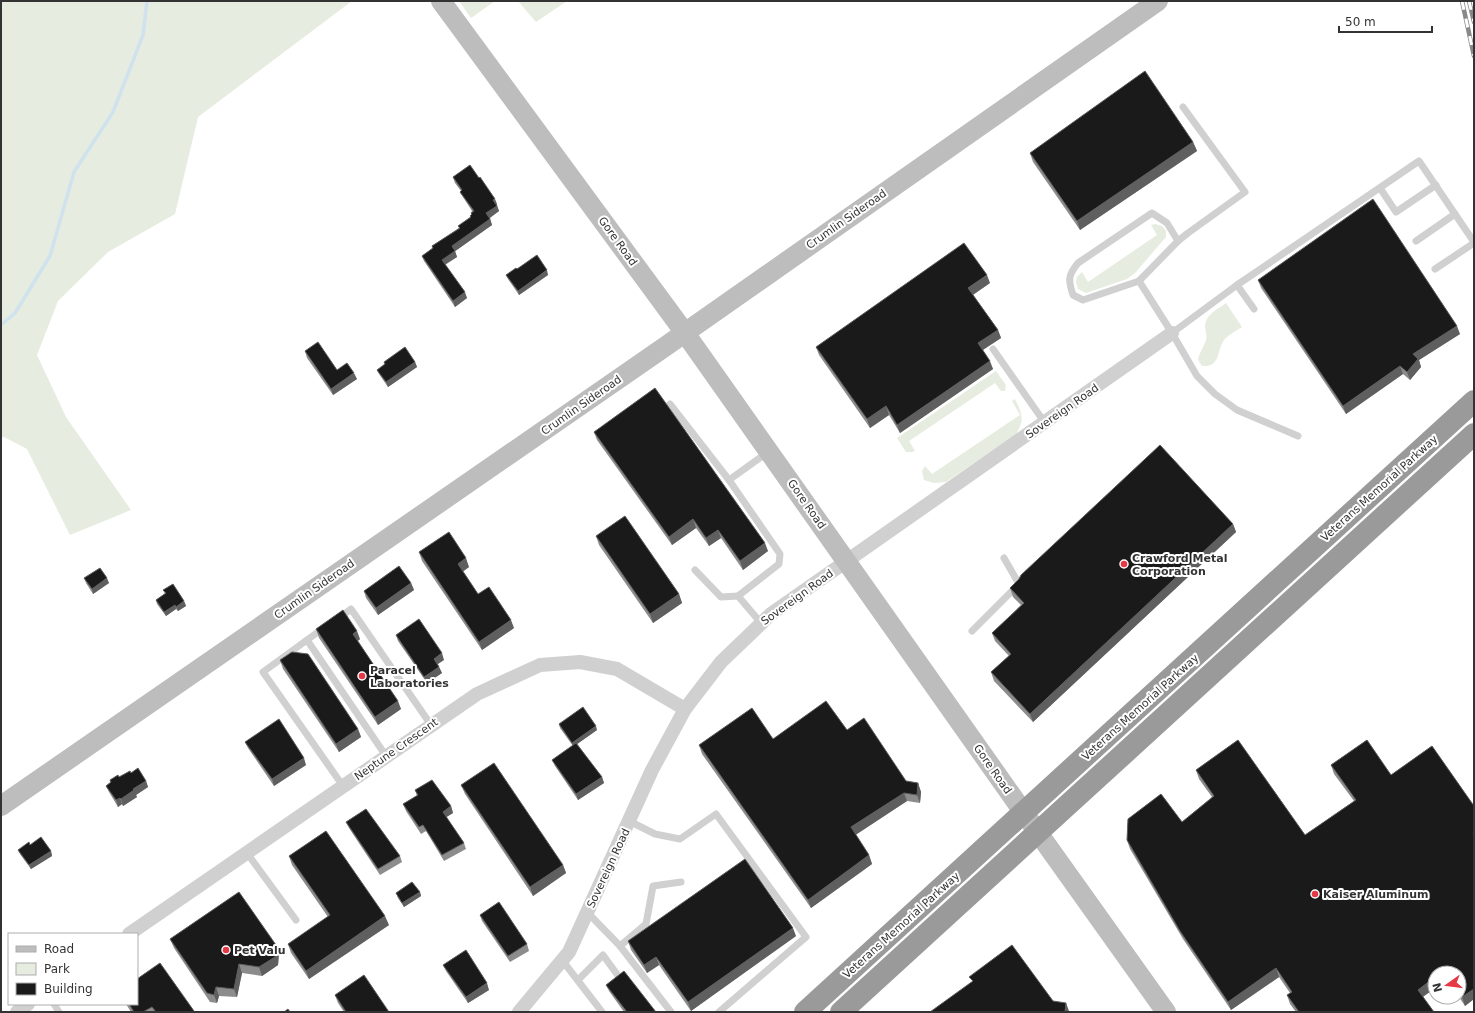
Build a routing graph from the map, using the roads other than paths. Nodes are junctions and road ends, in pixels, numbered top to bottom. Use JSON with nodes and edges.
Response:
{"nodes":[{"id":1,"x":441,"y":1,"type":"edge"},
{"id":2,"x":1158,"y":1,"type":"edge"},
{"id":3,"x":1182,"y":107,"type":"dead end"},
{"id":4,"x":1436,"y":185,"type":"junction"},
{"id":5,"x":1380,"y":188,"type":"junction"},
{"id":6,"x":1455,"y":214,"type":"junction"},
{"id":7,"x":1178,"y":241,"type":"junction"},
{"id":8,"x":1416,"y":241,"type":"dead end"},
{"id":9,"x":1474,"y":242,"type":"edge"},
{"id":10,"x":1435,"y":270,"type":"dead end"},
{"id":11,"x":1139,"y":281,"type":"junction"},
{"id":12,"x":1237,"y":285,"type":"junction"},
{"id":13,"x":1254,"y":309,"type":"dead end"},
{"id":14,"x":685,"y":333,"type":"junction"},
{"id":15,"x":1172,"y":333,"type":"junction"},
{"id":16,"x":993,"y":349,"type":"dead end"},
{"id":17,"x":1474,"y":401,"type":"edge"},
{"id":18,"x":670,"y":404,"type":"dead end"},
{"id":19,"x":1045,"y":423,"type":"junction"},
{"id":20,"x":1474,"y":434,"type":"edge"},
{"id":21,"x":1298,"y":436,"type":"dead end"},
{"id":22,"x":769,"y":451,"type":"junction"},
{"id":23,"x":729,"y":480,"type":"junction"},
{"id":24,"x":1004,"y":558,"type":"dead end"},
{"id":25,"x":847,"y":561,"type":"junction"},
{"id":26,"x":695,"y":570,"type":"dead end"},
{"id":27,"x":738,"y":596,"type":"junction"},
{"id":28,"x":761,"y":623,"type":"junction"},
{"id":29,"x":972,"y":631,"type":"dead end"},
{"id":30,"x":307,"y":640,"type":"junction"},
{"id":31,"x":685,"y":709,"type":"junction"},
{"id":32,"x":431,"y":726,"type":"junction"},
{"id":33,"x":386,"y":756,"type":"junction"},
{"id":34,"x":343,"y":786,"type":"junction"},
{"id":35,"x":1,"y":806,"type":"edge"},
{"id":36,"x":1024,"y":813,"type":"junction"},
{"id":37,"x":629,"y":821,"type":"junction"},
{"id":38,"x":1038,"y":832,"type":"junction"},
{"id":39,"x":247,"y":853,"type":"junction"},
{"id":40,"x":681,"y":882,"type":"dead end"},
{"id":41,"x":587,"y":912,"type":"junction"},
{"id":42,"x":296,"y":920,"type":"dead end"},
{"id":43,"x":130,"y":933,"type":"edge"},
{"id":44,"x":620,"y":946,"type":"junction"},
{"id":45,"x":562,"y":960,"type":"junction"},
{"id":46,"x":619,"y":977,"type":"edge"},
{"id":47,"x":578,"y":980,"type":"junction"},
{"id":48,"x":27,"y":1005,"type":"edge"},
{"id":49,"x":17,"y":1012,"type":"edge"},
{"id":50,"x":519,"y":1012,"type":"edge"},
{"id":51,"x":602,"y":1012,"type":"edge"},
{"id":52,"x":671,"y":1012,"type":"edge"},
{"id":53,"x":719,"y":1012,"type":"edge"},
{"id":54,"x":805,"y":1012,"type":"edge"},
{"id":55,"x":841,"y":1012,"type":"edge"},
{"id":56,"x":1166,"y":1012,"type":"edge"}],
"edges":[{"from":1,"to":14,"type":"street","name":"Gore Road"},
{"from":2,"to":14,"type":"street","name":"Crumlin Sideroad"},
{"from":3,"to":7,"type":"lane"},
{"from":4,"to":5,"type":"lane"},
{"from":4,"to":5,"type":"lane"},
{"from":4,"to":6,"type":"lane"},
{"from":5,"to":12,"type":"lane"},
{"from":6,"to":8,"type":"lane"},
{"from":6,"to":9,"type":"lane"},
{"from":7,"to":11,"type":"lane"},
{"from":7,"to":11,"type":"lane"},
{"from":9,"to":10,"type":"lane"},
{"from":11,"to":15,"type":"lane"},
{"from":12,"to":13,"type":"lane"},
{"from":12,"to":15,"type":"lane"},
{"from":14,"to":22,"type":"street","name":"Gore Road"},
{"from":14,"to":35,"type":"street","name":"Crumlin Sideroad"},
{"from":15,"to":19,"type":"street","name":"Sovereign Road"},
{"from":15,"to":21,"type":"lane"},
{"from":16,"to":19,"type":"lane"},
{"from":17,"to":36,"type":"highway","name":"Veterans Memorial Parkway"},
{"from":18,"to":23,"type":"lane"},
{"from":19,"to":25,"type":"street","name":"Sovereign Road"},
{"from":20,"to":38,"type":"highway"},
{"from":22,"to":23,"type":"lane"},
{"from":22,"to":25,"type":"street","name":"Gore Road"},
{"from":23,"to":27,"type":"lane"},
{"from":24,"to":29,"type":"lane"},
{"from":25,"to":28,"type":"street","name":"Sovereign Road"},
{"from":25,"to":36,"type":"street","name":"Gore Road"},
{"from":26,"to":27,"type":"lane"},
{"from":27,"to":28,"type":"lane"},
{"from":28,"to":31,"type":"street","name":"Sovereign Road"},
{"from":30,"to":32,"type":"lane"},
{"from":30,"to":33,"type":"lane"},
{"from":30,"to":34,"type":"lane"},
{"from":31,"to":32,"type":"street","name":"Neptune Crescent"},
{"from":31,"to":37,"type":"street","name":"Sovereign Road"},
{"from":32,"to":33,"type":"street","name":"Neptune Crescent"},
{"from":33,"to":34,"type":"street","name":"Neptune Crescent"},
{"from":34,"to":39,"type":"street","name":"Neptune Crescent"},
{"from":36,"to":38,"type":"street","name":"Gore Road"},
{"from":36,"to":54,"type":"highway","name":"Veterans Memorial Parkway"},
{"from":37,"to":41,"type":"street","name":"Sovereign Road"},
{"from":37,"to":53,"type":"lane"},
{"from":38,"to":55,"type":"highway"},
{"from":38,"to":56,"type":"street","name":"Gore Road"},
{"from":39,"to":42,"type":"lane"},
{"from":39,"to":43,"type":"street","name":"Neptune Crescent"},
{"from":40,"to":44,"type":"lane"},
{"from":41,"to":44,"type":"lane"},
{"from":41,"to":45,"type":"street","name":"Sovereign Road"},
{"from":44,"to":52,"type":"lane"},
{"from":45,"to":47,"type":"lane"},
{"from":45,"to":50,"type":"street","name":"Sovereign Road"},
{"from":46,"to":47,"type":"lane"},
{"from":47,"to":51,"type":"lane"},
{"from":48,"to":49,"type":"street"}]}
